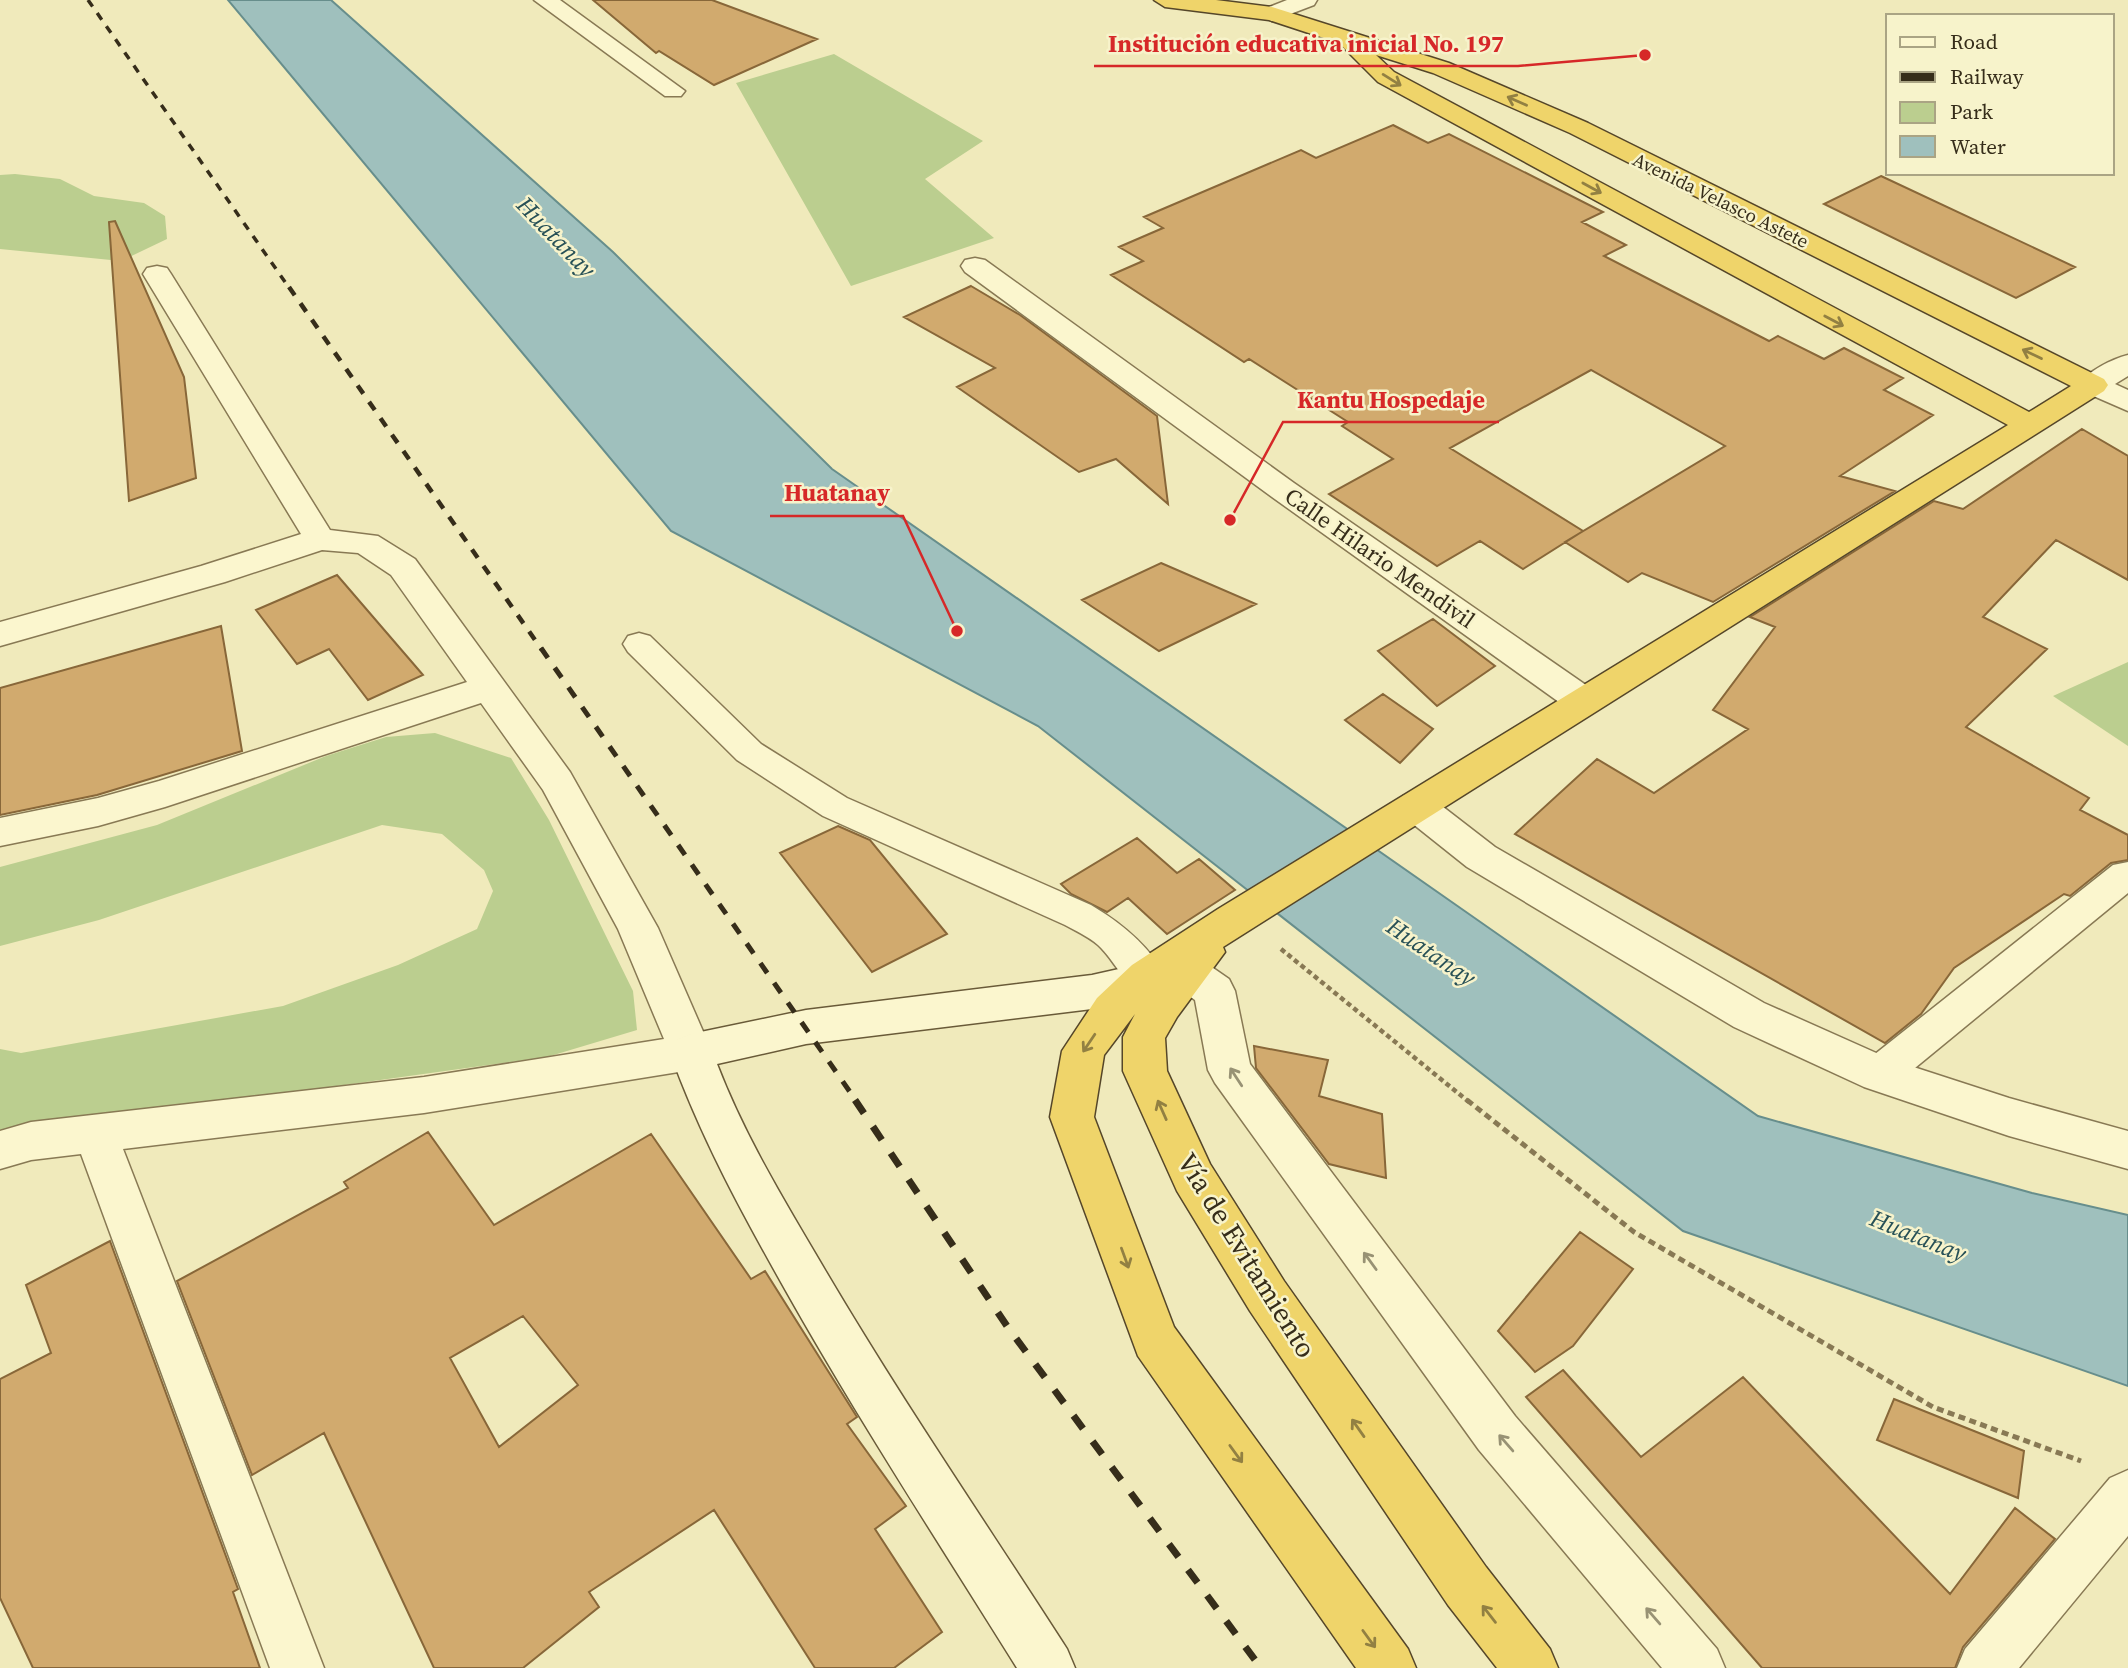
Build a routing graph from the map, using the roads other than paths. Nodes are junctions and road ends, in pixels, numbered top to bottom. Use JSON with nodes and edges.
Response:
{"nodes":[{"id":1,"x":545,"y":0,"type":"edge"},
{"id":2,"x":1165,"y":0,"type":"edge"},
{"id":3,"x":1306,"y":0,"type":"edge"},
{"id":4,"x":1272,"y":14,"type":"junction"},
{"id":5,"x":1341,"y":34,"type":"junction"},
{"id":6,"x":673,"y":91,"type":"dead end"},
{"id":7,"x":1849,"y":263,"type":"junction"},
{"id":8,"x":975,"y":266,"type":"dead end"},
{"id":9,"x":157,"y":274,"type":"dead end"},
{"id":10,"x":1785,"y":294,"type":"junction"},
{"id":11,"x":2128,"y":364,"type":"edge"},
{"id":12,"x":2093,"y":385,"type":"junction"},
{"id":13,"x":2128,"y":402,"type":"edge"},
{"id":14,"x":2029,"y":424,"type":"junction"},
{"id":15,"x":320,"y":539,"type":"junction"},
{"id":16,"x":0,"y":634,"type":"edge"},
{"id":17,"x":639,"y":644,"type":"dead end"},
{"id":18,"x":488,"y":688,"type":"junction"},
{"id":19,"x":1583,"y":701,"type":"junction"},
{"id":20,"x":1402,"y":814,"type":"junction"},
{"id":21,"x":0,"y":832,"type":"edge"},
{"id":22,"x":2126,"y":876,"type":"dead end"},
{"id":23,"x":1167,"y":975,"type":"junction"},
{"id":24,"x":691,"y":1052,"type":"junction"},
{"id":25,"x":1879,"y":1074,"type":"junction"},
{"id":26,"x":95,"y":1133,"type":"junction"},
{"id":27,"x":0,"y":1150,"type":"edge"},
{"id":28,"x":2128,"y":1150,"type":"edge"},
{"id":29,"x":2128,"y":1496,"type":"edge"},
{"id":30,"x":298,"y":1668,"type":"edge"},
{"id":31,"x":1048,"y":1668,"type":"edge"},
{"id":32,"x":1389,"y":1668,"type":"edge"},
{"id":33,"x":1531,"y":1668,"type":"edge"},
{"id":34,"x":1698,"y":1668,"type":"edge"},
{"id":35,"x":1983,"y":1668,"type":"edge"}],
"edges":[{"from":1,"to":6,"type":"street"},
{"from":2,"to":4,"type":"highway","name":"Avenida Velasco Astete"},
{"from":3,"to":4,"type":"street"},
{"from":4,"to":5,"type":"highway","name":"Avenida Velasco Astete"},
{"from":7,"to":5,"type":"highway","name":"Avenida Velasco Astete","one_way":true},
{"from":5,"to":10,"type":"highway","name":"Avenida Velasco Astete","one_way":true},
{"from":7,"to":10,"type":"highway"},
{"from":12,"to":7,"type":"highway","name":"Avenida Velasco Astete","one_way":true},
{"from":8,"to":19,"type":"street","name":"Calle Hilario Mendivil"},
{"from":9,"to":15,"type":"street"},
{"from":10,"to":14,"type":"highway","name":"Avenida Velasco Astete","one_way":true},
{"from":11,"to":12,"type":"street"},
{"from":12,"to":13,"type":"street"},
{"from":12,"to":14,"type":"highway","name":"Vía de Evitamiento"},
{"from":14,"to":19,"type":"highway","name":"Vía de Evitamiento"},
{"from":15,"to":16,"type":"street"},
{"from":15,"to":18,"type":"street"},
{"from":17,"to":23,"type":"lane"},
{"from":18,"to":21,"type":"street"},
{"from":18,"to":24,"type":"street"},
{"from":19,"to":20,"type":"highway","name":"Vía de Evitamiento"},
{"from":20,"to":23,"type":"highway","name":"Vía de Evitamiento"},
{"from":20,"to":25,"type":"street"},
{"from":22,"to":25,"type":"lane"},
{"from":23,"to":24,"type":"street"},
{"from":23,"to":32,"type":"highway","name":"Vía de Evitamiento","one_way":true},
{"from":33,"to":23,"type":"highway","name":"Vía de Evitamiento","one_way":true},
{"from":34,"to":23,"type":"street","one_way":true},
{"from":24,"to":26,"type":"street"},
{"from":24,"to":31,"type":"street"},
{"from":25,"to":28,"type":"street"},
{"from":26,"to":27,"type":"street"},
{"from":26,"to":30,"type":"street"},
{"from":29,"to":35,"type":"street"}]}
